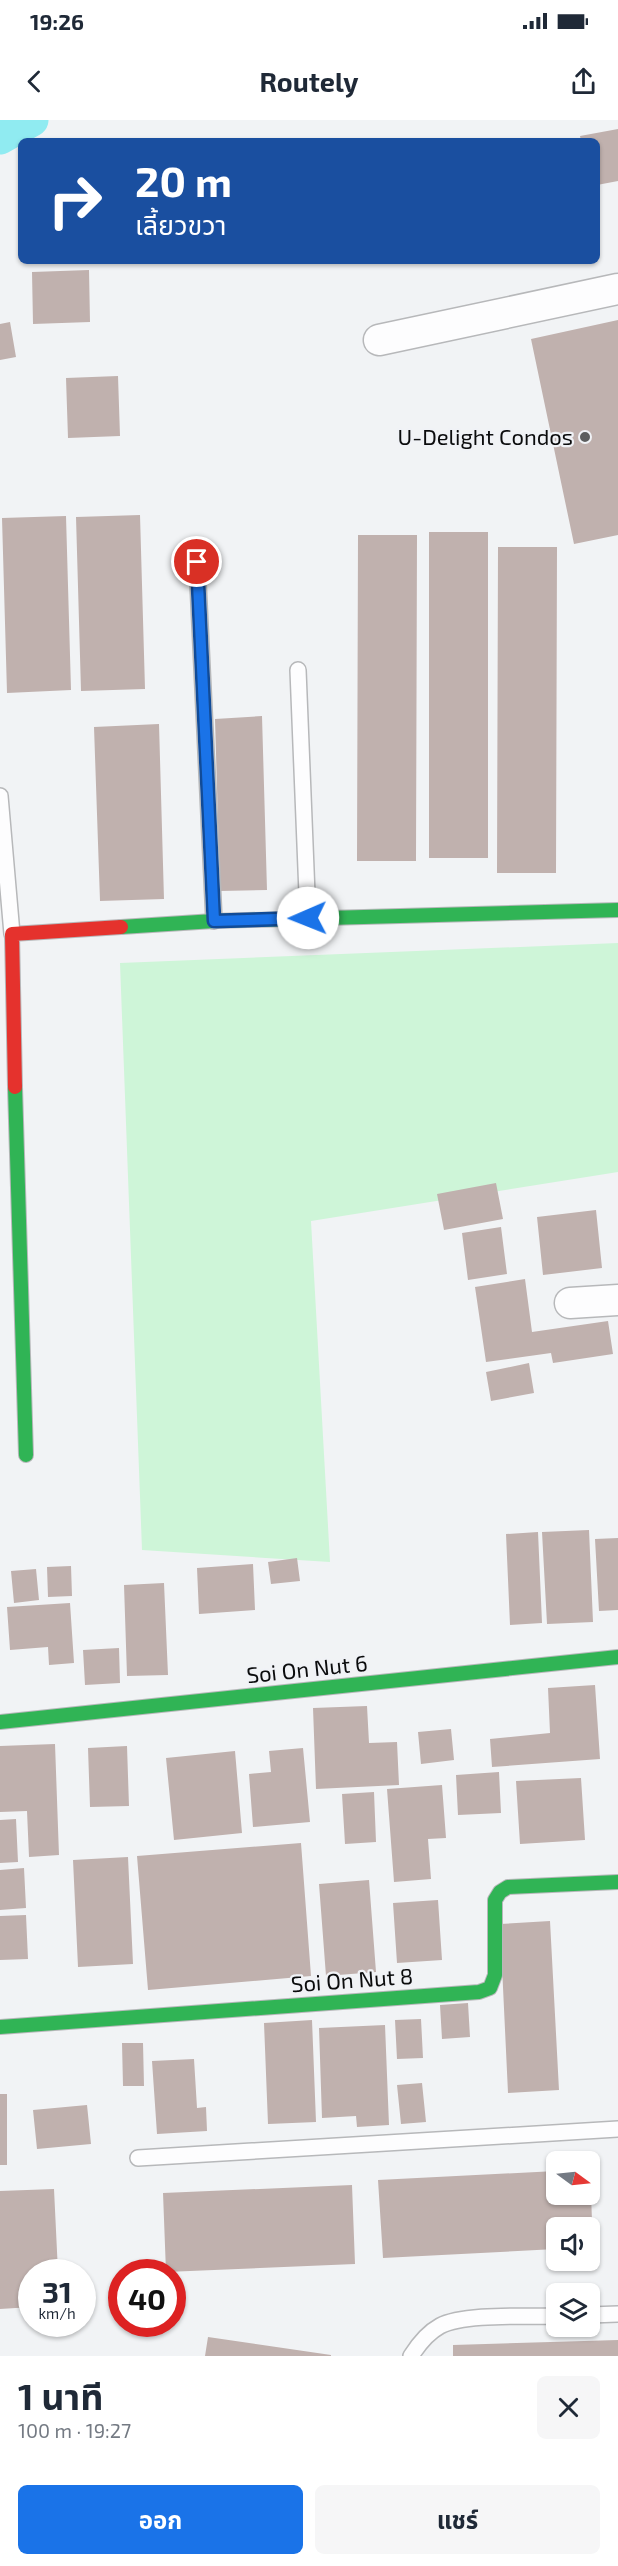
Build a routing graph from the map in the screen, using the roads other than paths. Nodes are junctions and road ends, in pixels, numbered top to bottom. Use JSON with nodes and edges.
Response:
{"nodes":[{"id":1,"x":618,"y":289,"type":"edge"},
{"id":2,"x":379,"y":340,"type":"dead end"},
{"id":3,"x":197,"y":562,"type":"dead end"},
{"id":4,"x":298,"y":670,"type":"dead end"},
{"id":5,"x":0,"y":796,"type":"edge"},
{"id":6,"x":618,"y":910,"type":"edge"},
{"id":7,"x":308,"y":918,"type":"junction"},
{"id":8,"x":214,"y":921,"type":"junction"},
{"id":9,"x":12,"y":934,"type":"junction"},
{"id":10,"x":618,"y":1300,"type":"edge"},
{"id":11,"x":570,"y":1303,"type":"dead end"},
{"id":12,"x":26,"y":1455,"type":"dead end"},
{"id":13,"x":618,"y":1657,"type":"edge"},
{"id":14,"x":0,"y":1722,"type":"edge"},
{"id":15,"x":618,"y":1882,"type":"edge"},
{"id":16,"x":0,"y":2027,"type":"edge"},
{"id":17,"x":618,"y":2129,"type":"edge"},
{"id":18,"x":138,"y":2158,"type":"dead end"},
{"id":19,"x":618,"y":2314,"type":"edge"},
{"id":20,"x":600,"y":2315,"type":"edge"},
{"id":21,"x":546,"y":2316,"type":"edge"},
{"id":22,"x":411,"y":2356,"type":"edge"}],
"edges":[{"from":1,"to":2,"type":"street"},
{"from":3,"to":8,"type":"lane"},
{"from":4,"to":7,"type":"lane"},
{"from":5,"to":9,"type":"lane"},
{"from":6,"to":7,"type":"street"},
{"from":7,"to":8,"type":"street"},
{"from":8,"to":9,"type":"street"},
{"from":9,"to":12,"type":"street"},
{"from":10,"to":11,"type":"street"},
{"from":13,"to":14,"type":"street","name":"Soi On Nut 6"},
{"from":15,"to":16,"type":"street","name":"Soi On Nut 8"},
{"from":17,"to":18,"type":"lane"},
{"from":19,"to":20,"type":"lane"},
{"from":21,"to":22,"type":"lane"}]}
